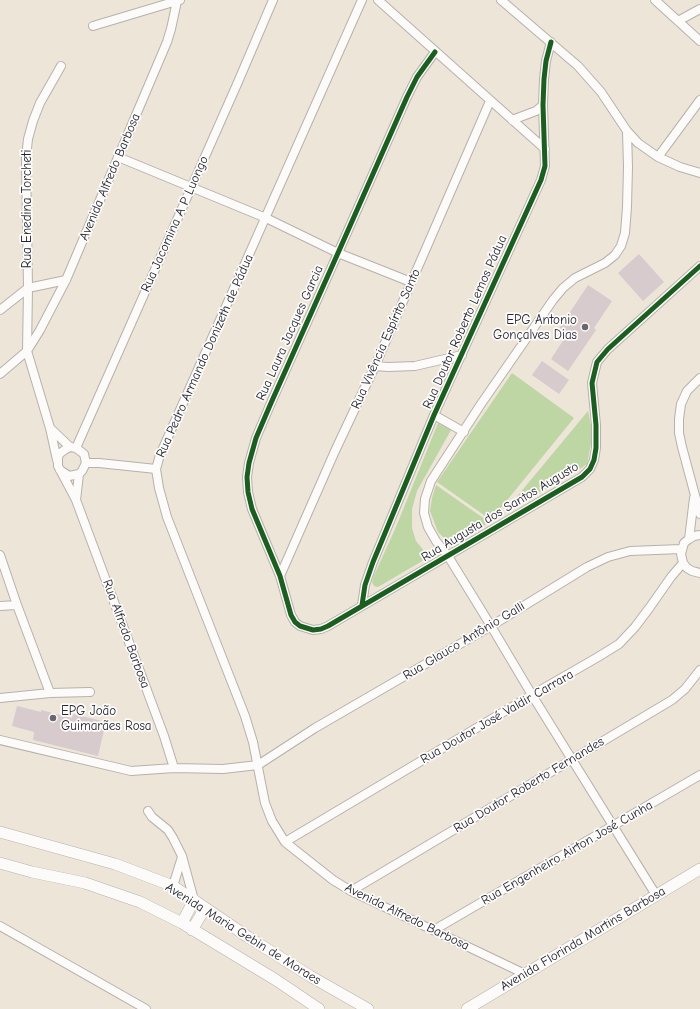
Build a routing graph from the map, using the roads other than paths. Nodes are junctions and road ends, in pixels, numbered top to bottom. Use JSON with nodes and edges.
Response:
{"nodes":[{"id":1,"x":273,"y":0,"type":"edge"},
{"id":2,"x":362,"y":0,"type":"edge"},
{"id":3,"x":378,"y":0,"type":"edge"},
{"id":4,"x":501,"y":0,"type":"edge"},
{"id":5,"x":655,"y":0,"type":"edge"},
{"id":6,"x":179,"y":1,"type":"edge"},
{"id":7,"x":700,"y":9,"type":"edge"},
{"id":8,"x":678,"y":21,"type":"junction"},
{"id":9,"x":93,"y":26,"type":"dead end"},
{"id":10,"x":700,"y":41,"type":"edge"},
{"id":11,"x":551,"y":42,"type":"junction"},
{"id":12,"x":435,"y":52,"type":"junction"},
{"id":13,"x":60,"y":66,"type":"dead end"},
{"id":14,"x":700,"y":100,"type":"edge"},
{"id":15,"x":490,"y":101,"type":"junction"},
{"id":16,"x":543,"y":105,"type":"junction"},
{"id":17,"x":512,"y":120,"type":"junction"},
{"id":18,"x":627,"y":131,"type":"junction"},
{"id":19,"x":545,"y":149,"type":"junction"},
{"id":20,"x":118,"y":157,"type":"junction"},
{"id":21,"x":658,"y":157,"type":"junction"},
{"id":22,"x":700,"y":173,"type":"edge"},
{"id":23,"x":192,"y":187,"type":"junction"},
{"id":24,"x":266,"y":218,"type":"junction"},
{"id":25,"x":338,"y":253,"type":"junction"},
{"id":26,"x":700,"y":266,"type":"edge"},
{"id":27,"x":66,"y":280,"type":"junction"},
{"id":28,"x":411,"y":282,"type":"junction"},
{"id":29,"x":28,"y":288,"type":"junction"},
{"id":30,"x":0,"y":310,"type":"edge"},
{"id":31,"x":27,"y":350,"type":"junction"},
{"id":32,"x":462,"y":355,"type":"junction"},
{"id":33,"x":375,"y":366,"type":"junction"},
{"id":34,"x":0,"y":374,"type":"edge"},
{"id":35,"x":700,"y":378,"type":"edge"},
{"id":36,"x":434,"y":416,"type":"junction"},
{"id":37,"x":50,"y":428,"type":"junction"},
{"id":38,"x":464,"y":432,"type":"junction"},
{"id":39,"x":73,"y":448,"type":"junction"},
{"id":40,"x":57,"y":462,"type":"junction"},
{"id":41,"x":86,"y":463,"type":"junction"},
{"id":42,"x":156,"y":469,"type":"junction"},
{"id":43,"x":60,"y":470,"type":"junction"},
{"id":44,"x":79,"y":474,"type":"junction"},
{"id":45,"x":700,"y":480,"type":"edge"},
{"id":46,"x":693,"y":487,"type":"junction"},
{"id":47,"x":694,"y":496,"type":"junction"},
{"id":48,"x":76,"y":500,"type":"junction"},
{"id":49,"x":700,"y":514,"type":"edge"},
{"id":50,"x":700,"y":536,"type":"edge"},
{"id":51,"x":689,"y":539,"type":"junction"},
{"id":52,"x":681,"y":549,"type":"junction"},
{"id":53,"x":0,"y":554,"type":"edge"},
{"id":54,"x":448,"y":556,"type":"junction"},
{"id":55,"x":683,"y":564,"type":"junction"},
{"id":56,"x":700,"y":572,"type":"edge"},
{"id":57,"x":280,"y":576,"type":"junction"},
{"id":58,"x":17,"y":605,"type":"junction"},
{"id":59,"x":362,"y":605,"type":"junction"},
{"id":60,"x":0,"y":606,"type":"edge"},
{"id":61,"x":491,"y":626,"type":"junction"},
{"id":62,"x":305,"y":629,"type":"joint"},
{"id":63,"x":700,"y":670,"type":"edge"},
{"id":64,"x":90,"y":692,"type":"dead end"},
{"id":65,"x":50,"y":693,"type":"junction"},
{"id":66,"x":532,"y":695,"type":"junction"},
{"id":67,"x":0,"y":698,"type":"edge"},
{"id":68,"x":0,"y":740,"type":"edge"},
{"id":69,"x":572,"y":760,"type":"junction"},
{"id":70,"x":258,"y":765,"type":"junction"},
{"id":71,"x":174,"y":768,"type":"junction"},
{"id":72,"x":700,"y":775,"type":"edge"},
{"id":73,"x":148,"y":811,"type":"dead end"},
{"id":74,"x":614,"y":826,"type":"junction"},
{"id":75,"x":0,"y":832,"type":"edge"},
{"id":76,"x":285,"y":842,"type":"junction"},
{"id":77,"x":182,"y":856,"type":"junction"},
{"id":78,"x":0,"y":863,"type":"edge"},
{"id":79,"x":700,"y":869,"type":"edge"},
{"id":80,"x":173,"y":886,"type":"junction"},
{"id":81,"x":351,"y":891,"type":"junction"},
{"id":82,"x":656,"y":895,"type":"junction"},
{"id":83,"x":194,"y":900,"type":"junction"},
{"id":84,"x":205,"y":908,"type":"junction"},
{"id":85,"x":182,"y":923,"type":"junction"},
{"id":86,"x":0,"y":926,"type":"edge"},
{"id":87,"x":192,"y":930,"type":"junction"},
{"id":88,"x":434,"y":930,"type":"junction"},
{"id":89,"x":525,"y":974,"type":"junction"},
{"id":90,"x":146,"y":1009,"type":"edge"},
{"id":91,"x":319,"y":1009,"type":"edge"},
{"id":92,"x":368,"y":1009,"type":"edge"},
{"id":93,"x":467,"y":1009,"type":"edge"}],
"edges":[{"from":1,"to":23,"type":"street","name":"Rua Jacomina A P Luongo"},
{"from":2,"to":24,"type":"street","name":"Rua Pedro Armando Donizeth de Pádua"},
{"from":3,"to":12,"type":"street"},
{"from":4,"to":11,"type":"street"},
{"from":5,"to":8,"type":"street"},
{"from":6,"to":9,"type":"street"},
{"from":6,"to":20,"type":"street","name":"Avenida Alfredo Barbosa"},
{"from":7,"to":8,"type":"street"},
{"from":8,"to":10,"type":"street"},
{"from":11,"to":16,"type":"street","name":"Rua Doutor Roberto Lemos Pádua"},
{"from":11,"to":18,"type":"street"},
{"from":12,"to":15,"type":"street"},
{"from":12,"to":25,"type":"street","name":"Rua Laura Jacques Garcia"},
{"from":13,"to":29,"type":"street","name":"Rua Enedina Torcheti"},
{"from":14,"to":21,"type":"street"},
{"from":15,"to":17,"type":"street"},
{"from":15,"to":28,"type":"street","name":"Rua Vivência Espírito Santo"},
{"from":16,"to":17,"type":"street"},
{"from":16,"to":19,"type":"street","name":"Rua Doutor Roberto Lemos Pádua"},
{"from":17,"to":19,"type":"street"},
{"from":18,"to":21,"type":"street"},
{"from":18,"to":38,"type":"street"},
{"from":19,"to":32,"type":"street","name":"Rua Doutor Roberto Lemos Pádua"},
{"from":20,"to":23,"type":"street"},
{"from":20,"to":27,"type":"street","name":"Avenida Alfredo Barbosa"},
{"from":21,"to":22,"type":"street"},
{"from":23,"to":24,"type":"street"},
{"from":23,"to":39,"type":"street","name":"Rua Jacomina A P Luongo"},
{"from":24,"to":25,"type":"street"},
{"from":24,"to":42,"type":"street","name":"Rua Pedro Armando Donizeth de Pádua"},
{"from":25,"to":28,"type":"street"},
{"from":25,"to":57,"type":"street","name":"Rua Laura Jacques Garcia"},
{"from":26,"to":54,"type":"street","name":"Rua Augusta dos Santos Augusto"},
{"from":27,"to":29,"type":"street"},
{"from":27,"to":31,"type":"street","name":"Avenida Alfredo Barbosa"},
{"from":28,"to":33,"type":"street","name":"Rua Vivência Espírito Santo"},
{"from":29,"to":30,"type":"street"},
{"from":29,"to":31,"type":"street","name":"Rua Enedina Torcheti"},
{"from":31,"to":34,"type":"street","name":"Avenida Alfredo Barbosa"},
{"from":31,"to":37,"type":"street"},
{"from":32,"to":33,"type":"street"},
{"from":32,"to":36,"type":"street","name":"Rua Doutor Roberto Lemos Pádua"},
{"from":33,"to":57,"type":"street","name":"Rua Vivência Espírito Santo"},
{"from":35,"to":46,"type":"street"},
{"from":36,"to":38,"type":"street"},
{"from":36,"to":59,"type":"street","name":"Rua Doutor Roberto Lemos Pádua"},
{"from":37,"to":39,"type":"street"},
{"from":37,"to":40,"type":"street"},
{"from":38,"to":54,"type":"street"},
{"from":39,"to":40,"type":"street"},
{"from":39,"to":41,"type":"street"},
{"from":40,"to":43,"type":"street"},
{"from":41,"to":42,"type":"street"},
{"from":41,"to":44,"type":"street"},
{"from":42,"to":70,"type":"street","name":"Rua Pedro Armando Donizeth de Pádua"},
{"from":43,"to":44,"type":"street"},
{"from":43,"to":48,"type":"street","name":"Rua Alfredo Barbosa"},
{"from":44,"to":48,"type":"street","name":"Rua Alfredo Barbosa"},
{"from":45,"to":46,"type":"street"},
{"from":46,"to":47,"type":"street"},
{"from":47,"to":49,"type":"street"},
{"from":47,"to":51,"type":"street"},
{"from":48,"to":71,"type":"street","name":"Rua Alfredo Barbosa"},
{"from":50,"to":51,"type":"street"},
{"from":51,"to":52,"type":"street"},
{"from":52,"to":55,"type":"street"},
{"from":52,"to":61,"type":"street","name":"Rua Glauco Antônio Galli"},
{"from":53,"to":58,"type":"street"},
{"from":54,"to":59,"type":"street","name":"Rua Augusta dos Santos Augusto"},
{"from":54,"to":61,"type":"street"},
{"from":55,"to":56,"type":"street"},
{"from":55,"to":66,"type":"street","name":"Rua Doutor José Valdir Carrara"},
{"from":57,"to":62,"type":"street","name":"Rua Laura Jacques Garcia"},
{"from":58,"to":60,"type":"street"},
{"from":58,"to":65,"type":"street"},
{"from":59,"to":62,"type":"street","name":"Rua Augusta dos Santos Augusto"},
{"from":61,"to":66,"type":"street"},
{"from":61,"to":70,"type":"street","name":"Rua Glauco Antônio Galli"},
{"from":63,"to":69,"type":"street","name":"Rua Doutor Roberto Fernandes"},
{"from":64,"to":65,"type":"street"},
{"from":65,"to":67,"type":"street"},
{"from":66,"to":69,"type":"street"},
{"from":66,"to":76,"type":"street","name":"Rua Doutor José Valdir Carrara"},
{"from":68,"to":71,"type":"street"},
{"from":69,"to":74,"type":"street"},
{"from":69,"to":81,"type":"street","name":"Rua Doutor Roberto Fernandes"},
{"from":70,"to":71,"type":"street"},
{"from":70,"to":76,"type":"street","name":"Avenida Alfredo Barbosa"},
{"from":72,"to":74,"type":"street","name":"Rua Engenheiro Airton José Cunha"},
{"from":73,"to":77,"type":"street"},
{"from":74,"to":82,"type":"street"},
{"from":74,"to":88,"type":"street","name":"Rua Engenheiro Airton José Cunha"},
{"from":75,"to":80,"type":"main road","name":"Avenida Maria Gebin de Moraes"},
{"from":76,"to":81,"type":"street","name":"Avenida Alfredo Barbosa"},
{"from":77,"to":80,"type":"street"},
{"from":77,"to":83,"type":"street"},
{"from":78,"to":85,"type":"main road","name":"Avenida Maria Gebin de Moraes"},
{"from":79,"to":82,"type":"main road","name":"Avenida Florinda Martins Barbosa"},
{"from":80,"to":83,"type":"main road","name":"Avenida Maria Gebin de Moraes"},
{"from":81,"to":88,"type":"street","name":"Avenida Alfredo Barbosa"},
{"from":82,"to":89,"type":"main road","name":"Avenida Florinda Martins Barbosa"},
{"from":83,"to":84,"type":"main road","name":"Avenida Maria Gebin de Moraes"},
{"from":83,"to":85,"type":"main road"},
{"from":84,"to":87,"type":"main road"},
{"from":84,"to":92,"type":"main road","name":"Avenida Maria Gebin de Moraes"},
{"from":85,"to":87,"type":"main road","name":"Avenida Maria Gebin de Moraes"},
{"from":86,"to":90,"type":"street"},
{"from":87,"to":91,"type":"main road","name":"Avenida Maria Gebin de Moraes"},
{"from":88,"to":89,"type":"street","name":"Avenida Alfredo Barbosa"},
{"from":89,"to":93,"type":"main road","name":"Avenida Florinda Martins Barbosa"}]}
